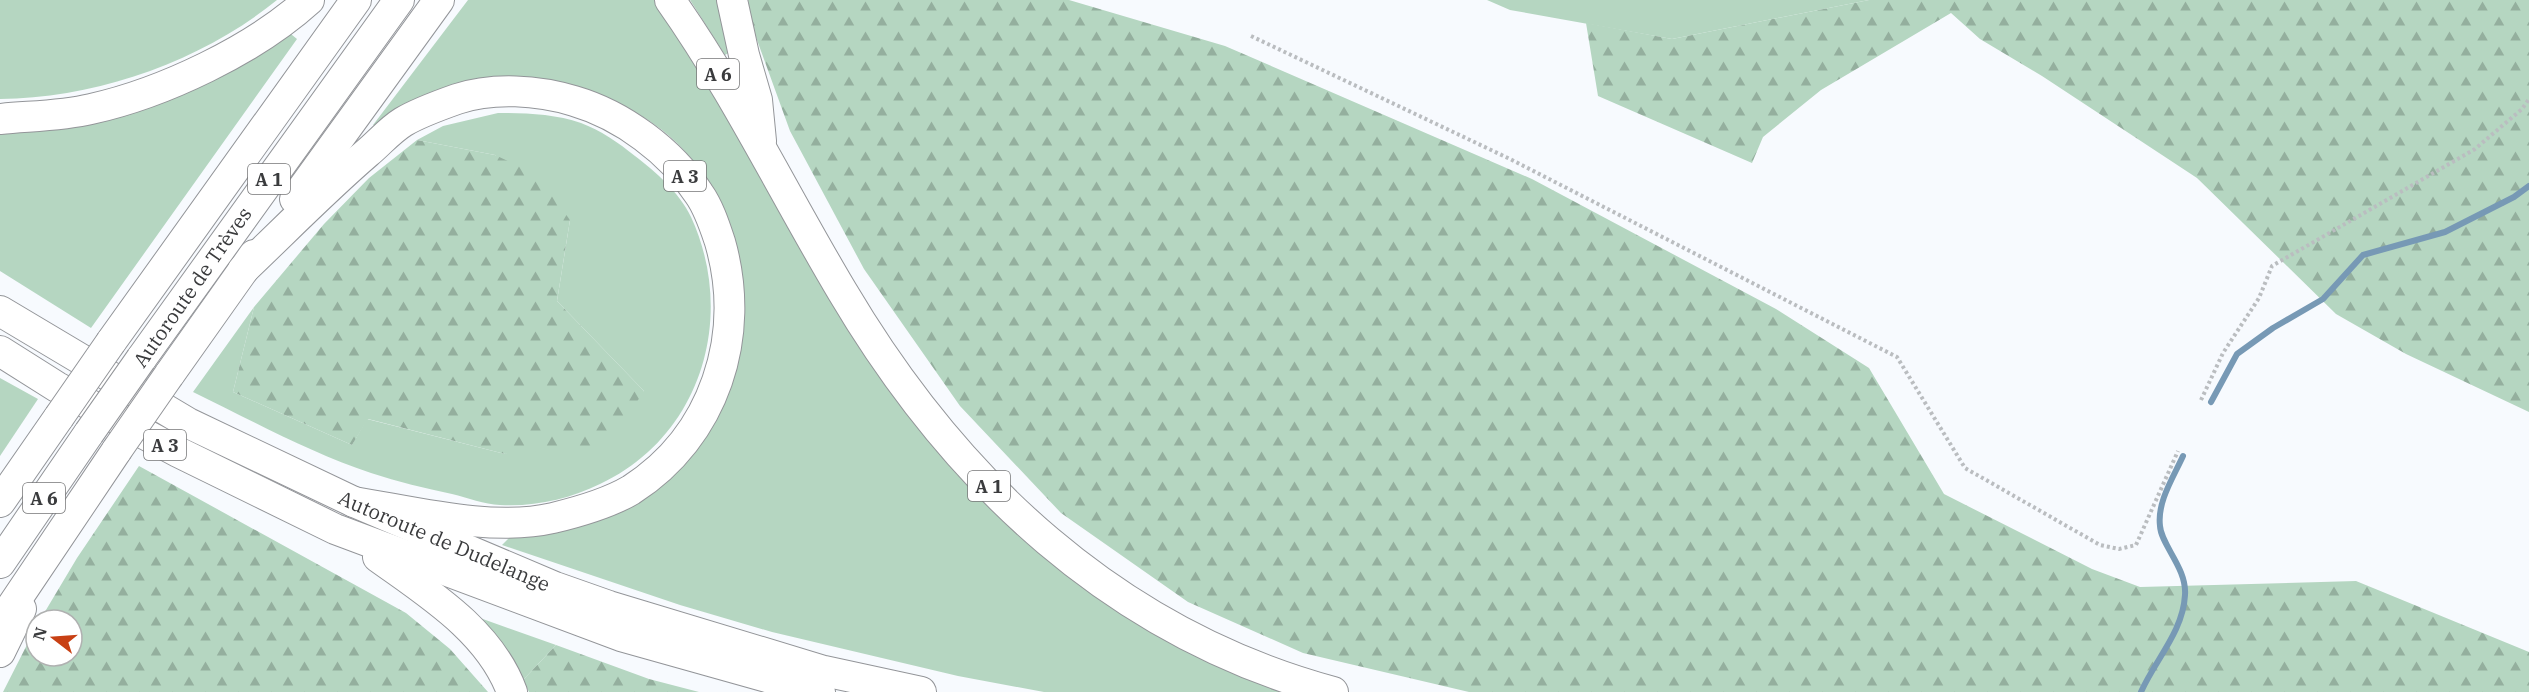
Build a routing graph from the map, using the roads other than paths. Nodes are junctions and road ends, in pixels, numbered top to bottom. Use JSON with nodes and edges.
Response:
{"nodes":[{"id":1,"x":309,"y":0,"type":"edge"},
{"id":2,"x":356,"y":0,"type":"edge"},
{"id":3,"x":399,"y":0,"type":"edge"},
{"id":4,"x":439,"y":0,"type":"edge"},
{"id":5,"x":670,"y":0,"type":"edge"},
{"id":6,"x":732,"y":0,"type":"edge"},
{"id":7,"x":0,"y":119,"type":"edge"},
{"id":8,"x":762,"y":151,"type":"junction"},
{"id":9,"x":243,"y":270,"type":"junction"},
{"id":10,"x":0,"y":311,"type":"edge"},
{"id":11,"x":0,"y":351,"type":"edge"},
{"id":12,"x":82,"y":384,"type":"joint"},
{"id":13,"x":113,"y":400,"type":"joint"},
{"id":14,"x":0,"y":502,"type":"edge"},
{"id":15,"x":354,"y":502,"type":"junction"},
{"id":16,"x":335,"y":529,"type":"junction"},
{"id":17,"x":54,"y":540,"type":"junction"},
{"id":18,"x":0,"y":563,"type":"edge"},
{"id":19,"x":0,"y":624,"type":"edge"},
{"id":20,"x":0,"y":652,"type":"edge"},
{"id":21,"x":512,"y":692,"type":"edge"},
{"id":22,"x":820,"y":692,"type":"edge"},
{"id":23,"x":921,"y":692,"type":"edge"},
{"id":24,"x":1333,"y":692,"type":"edge"}],
"edges":[{"from":1,"to":7,"type":"highway"},
{"from":2,"to":12,"type":"highway","name":"Autoroute de Trèves","number":"A 1","bridge":true},
{"from":3,"to":13,"type":"highway","name":"Autoroute de Trèves","number":"A 1","bridge":true},
{"from":4,"to":9,"type":"highway","number":"A 1"},
{"from":5,"to":8,"type":"highway","number":"A 6"},
{"from":6,"to":8,"type":"highway","number":"A 1"},
{"from":8,"to":24,"type":"highway","number":"A 1"},
{"from":9,"to":15,"type":"highway","number":"A 3"},
{"from":9,"to":17,"type":"highway","number":"A 1","bridge":true},
{"from":10,"to":15,"type":"highway","name":"Autoroute de Dudelange","number":"A 3"},
{"from":11,"to":16,"type":"highway","name":"Autoroute de Dudelange","number":"A 3"},
{"from":12,"to":14,"type":"highway","number":"A 6","bridge":true},
{"from":13,"to":18,"type":"highway","number":"A 6","bridge":true},
{"from":15,"to":23,"type":"highway","name":"Autoroute de Dudelange","number":"A 3"},
{"from":16,"to":21,"type":"highway"},
{"from":16,"to":22,"type":"highway","name":"Autoroute de Dudelange","number":"A 3"},
{"from":17,"to":19,"type":"highway"},
{"from":17,"to":20,"type":"highway","number":"A 1"}]}
